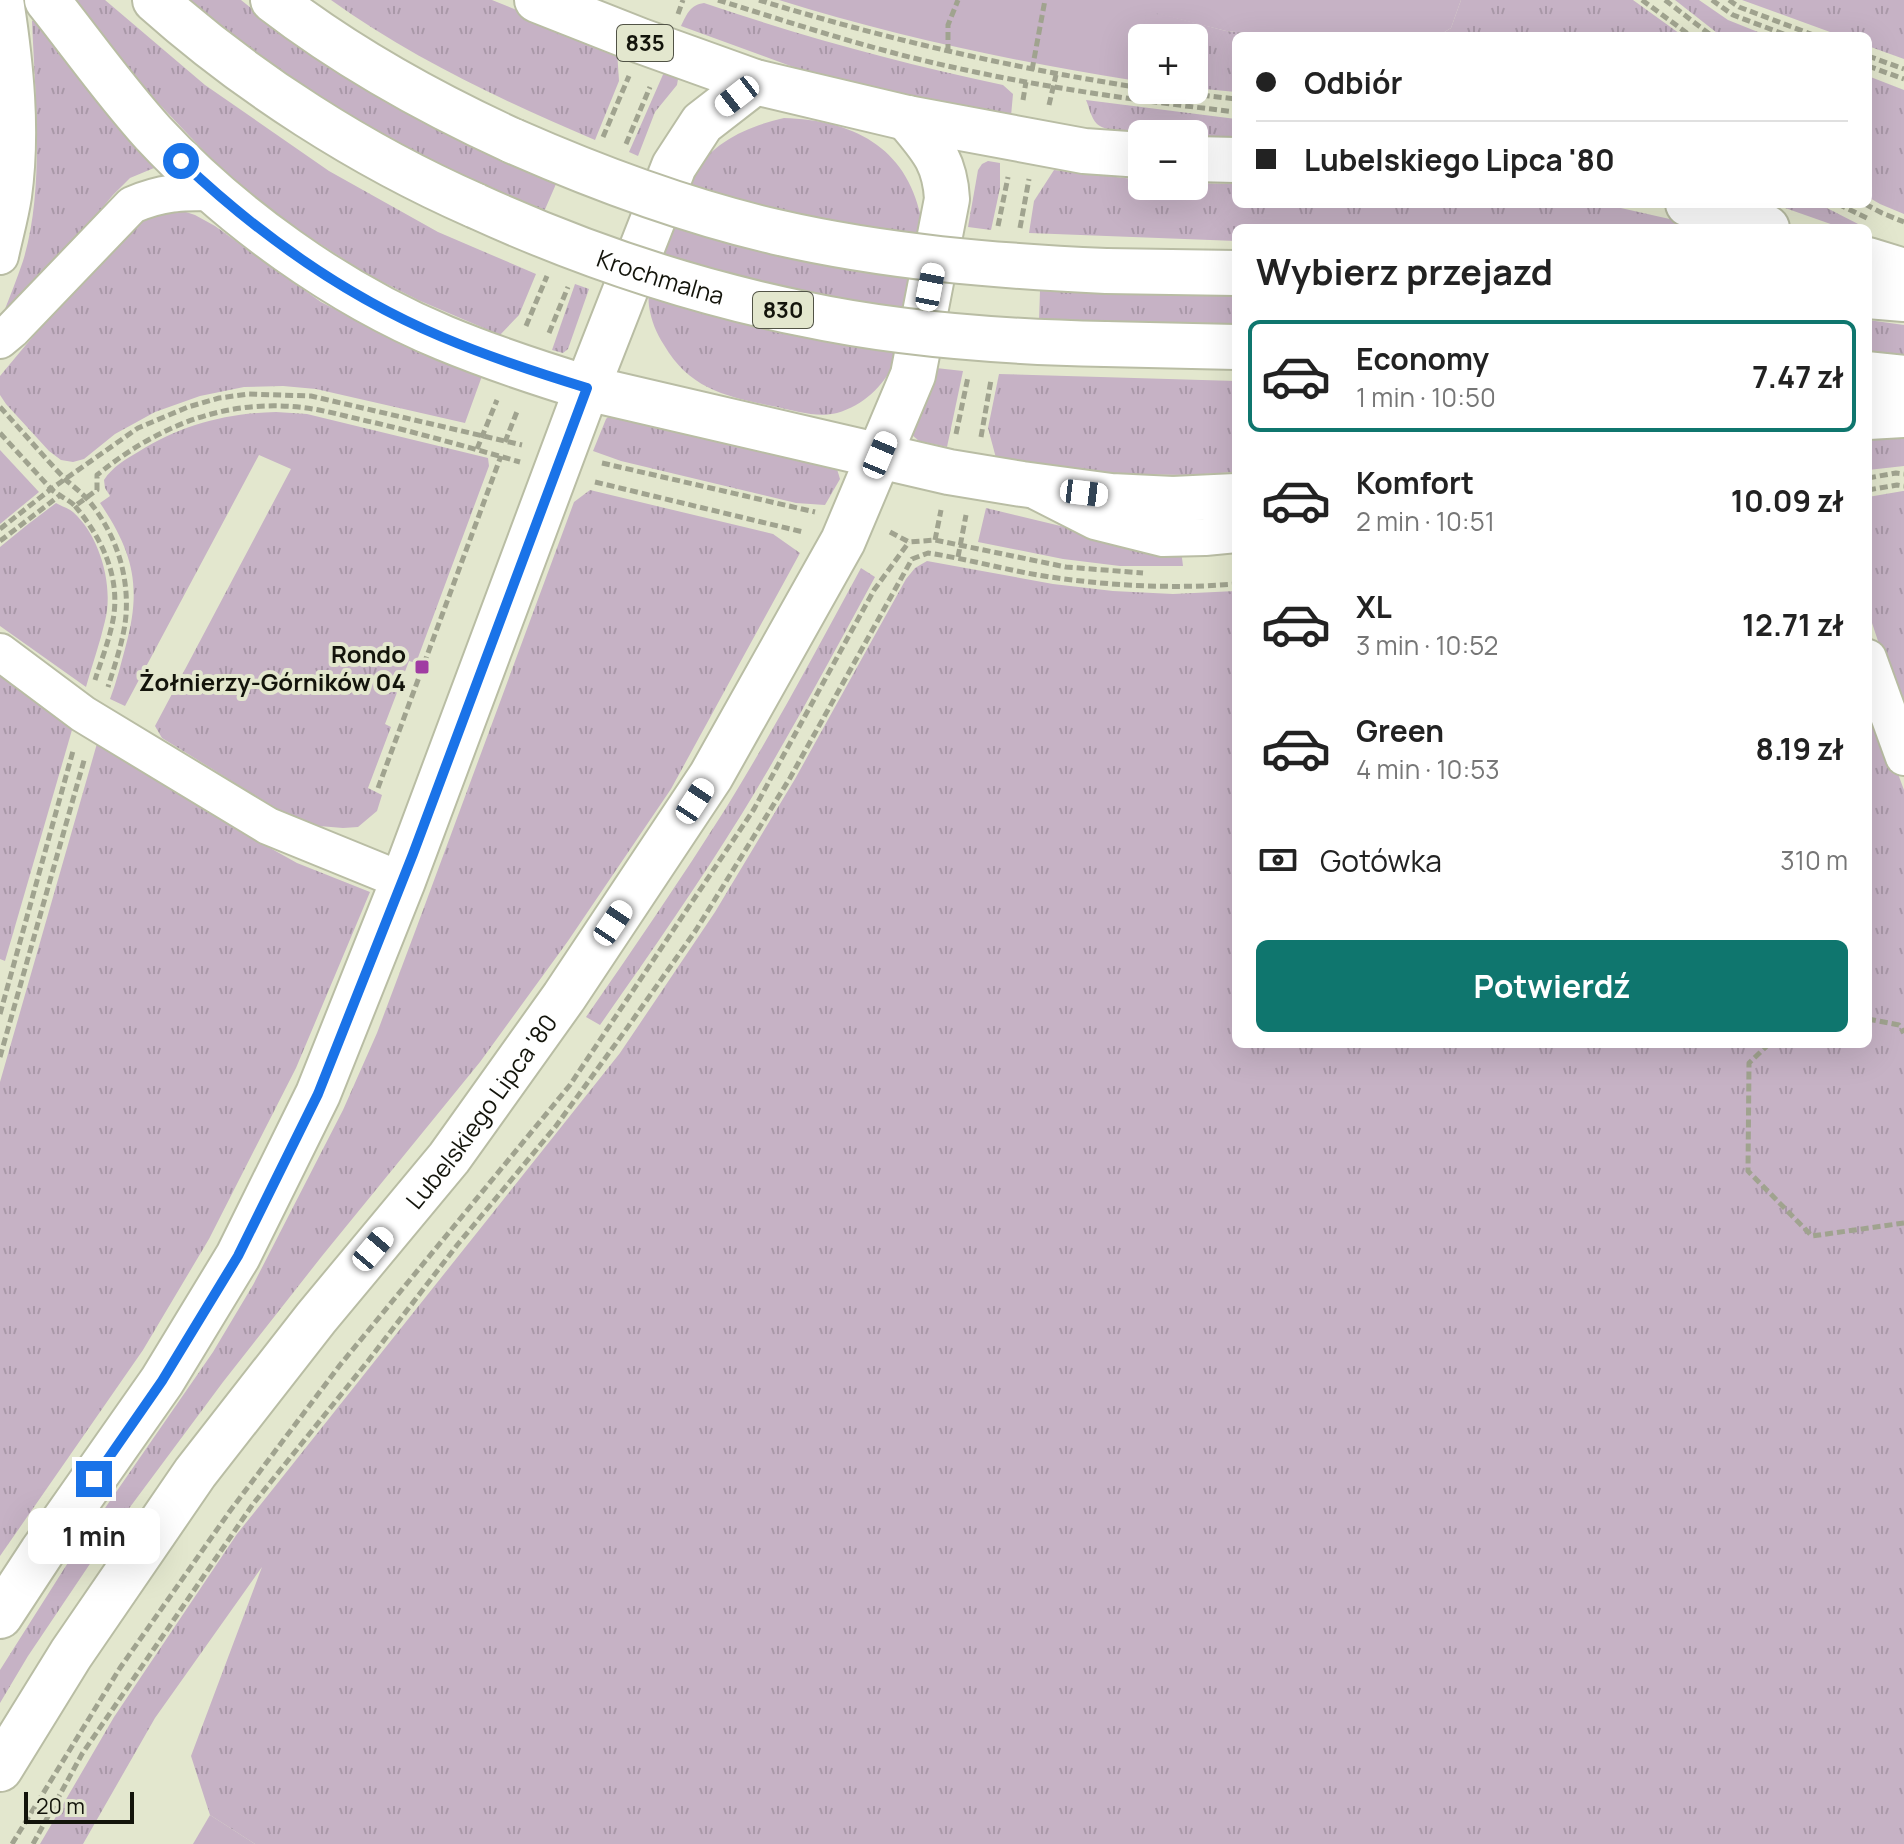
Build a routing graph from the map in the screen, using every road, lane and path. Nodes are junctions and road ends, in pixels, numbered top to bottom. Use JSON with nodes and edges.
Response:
{"nodes":[{"id":1,"x":5,"y":0,"type":"edge"},
{"id":2,"x":47,"y":0,"type":"edge"},
{"id":3,"x":155,"y":0,"type":"edge"},
{"id":4,"x":273,"y":0,"type":"edge"},
{"id":5,"x":537,"y":0,"type":"edge"},
{"id":6,"x":718,"y":0,"type":"edge"},
{"id":7,"x":759,"y":0,"type":"edge"},
{"id":8,"x":958,"y":0,"type":"edge"},
{"id":9,"x":1045,"y":0,"type":"edge"},
{"id":10,"x":1642,"y":0,"type":"edge"},
{"id":11,"x":1665,"y":0,"type":"edge"},
{"id":12,"x":1712,"y":0,"type":"edge"},
{"id":13,"x":1729,"y":0,"type":"edge"},
{"id":14,"x":1686,"y":32,"type":"edge"},
{"id":15,"x":1707,"y":32,"type":"edge"},
{"id":16,"x":1778,"y":32,"type":"edge"},
{"id":17,"x":1805,"y":32,"type":"edge"},
{"id":18,"x":948,"y":52,"type":"junction"},
{"id":19,"x":1872,"y":57,"type":"edge"},
{"id":20,"x":1872,"y":67,"type":"edge"},
{"id":21,"x":1904,"y":69,"type":"edge"},
{"id":22,"x":1032,"y":70,"type":"junction"},
{"id":23,"x":1056,"y":75,"type":"junction"},
{"id":24,"x":1904,"y":79,"type":"edge"},
{"id":25,"x":755,"y":82,"type":"junction"},
{"id":26,"x":1128,"y":86,"type":"edge"},
{"id":27,"x":1053,"y":87,"type":"junction"},
{"id":28,"x":1208,"y":96,"type":"edge"},
{"id":29,"x":1232,"y":99,"type":"edge"},
{"id":30,"x":1048,"y":112,"type":"dead end"},
{"id":31,"x":1232,"y":112,"type":"edge"},
{"id":32,"x":907,"y":118,"type":"junction"},
{"id":33,"x":1128,"y":154,"type":"edge"},
{"id":34,"x":1208,"y":159,"type":"edge"},
{"id":35,"x":1232,"y":160,"type":"edge"},
{"id":36,"x":214,"y":192,"type":"junction"},
{"id":37,"x":1872,"y":207,"type":"edge"},
{"id":38,"x":1701,"y":208,"type":"edge"},
{"id":39,"x":1904,"y":222,"type":"edge"},
{"id":40,"x":1754,"y":224,"type":"edge"},
{"id":41,"x":0,"y":256,"type":"edge"},
{"id":42,"x":1872,"y":261,"type":"edge"},
{"id":43,"x":1904,"y":271,"type":"edge"},
{"id":44,"x":1232,"y":273,"type":"edge"},
{"id":45,"x":1872,"y":296,"type":"edge"},
{"id":46,"x":1904,"y":299,"type":"edge"},
{"id":47,"x":0,"y":340,"type":"edge"},
{"id":48,"x":1232,"y":347,"type":"edge"},
{"id":49,"x":1872,"y":374,"type":"edge"},
{"id":50,"x":1904,"y":378,"type":"edge"},
{"id":51,"x":502,"y":388,"type":"dead end"},
{"id":52,"x":587,"y":388,"type":"junction"},
{"id":53,"x":519,"y":406,"type":"dead end"},
{"id":54,"x":0,"y":407,"type":"edge"},
{"id":55,"x":1904,"y":415,"type":"edge"},
{"id":56,"x":1872,"y":417,"type":"edge"},
{"id":57,"x":0,"y":433,"type":"edge"},
{"id":58,"x":481,"y":436,"type":"junction"},
{"id":59,"x":505,"y":442,"type":"junction"},
{"id":60,"x":529,"y":447,"type":"dead end"},
{"id":61,"x":477,"y":449,"type":"junction"},
{"id":62,"x":880,"y":455,"type":"junction"},
{"id":63,"x":501,"y":456,"type":"junction"},
{"id":64,"x":590,"y":460,"type":"dead end"},
{"id":65,"x":524,"y":463,"type":"dead end"},
{"id":66,"x":1904,"y":474,"type":"edge"},
{"id":67,"x":1872,"y":477,"type":"edge"},
{"id":68,"x":582,"y":479,"type":"dead end"},
{"id":69,"x":66,"y":480,"type":"junction"},
{"id":70,"x":1022,"y":484,"type":"junction"},
{"id":71,"x":1904,"y":486,"type":"edge"},
{"id":72,"x":51,"y":489,"type":"junction"},
{"id":73,"x":1872,"y":489,"type":"edge"},
{"id":74,"x":59,"y":496,"type":"junction"},
{"id":75,"x":1232,"y":496,"type":"edge"},
{"id":76,"x":86,"y":498,"type":"junction"},
{"id":77,"x":942,"y":505,"type":"dead end"},
{"id":78,"x":75,"y":506,"type":"junction"},
{"id":79,"x":967,"y":510,"type":"dead end"},
{"id":80,"x":822,"y":514,"type":"dead end"},
{"id":81,"x":883,"y":528,"type":"dead end"},
{"id":82,"x":0,"y":529,"type":"edge"},
{"id":83,"x":811,"y":534,"type":"dead end"},
{"id":84,"x":1232,"y":534,"type":"edge"},
{"id":85,"x":935,"y":540,"type":"junction"},
{"id":86,"x":0,"y":541,"type":"edge"},
{"id":87,"x":909,"y":542,"type":"junction"},
{"id":88,"x":960,"y":546,"type":"junction"},
{"id":89,"x":958,"y":557,"type":"junction"},
{"id":90,"x":1151,"y":573,"type":"dead end"},
{"id":91,"x":1232,"y":584,"type":"edge"},
{"id":92,"x":0,"y":652,"type":"edge"},
{"id":93,"x":1872,"y":669,"type":"edge"},
{"id":94,"x":90,"y":717,"type":"junction"},
{"id":95,"x":1904,"y":757,"type":"edge"},
{"id":96,"x":378,"y":788,"type":"dead end"},
{"id":97,"x":403,"y":881,"type":"junction"},
{"id":98,"x":0,"y":1014,"type":"edge"},
{"id":99,"x":1872,"y":1020,"type":"edge"},
{"id":100,"x":1904,"y":1033,"type":"edge"},
{"id":101,"x":1765,"y":1048,"type":"edge"},
{"id":102,"x":0,"y":1057,"type":"edge"},
{"id":103,"x":1904,"y":1223,"type":"edge"},
{"id":104,"x":0,"y":1616,"type":"edge"},
{"id":105,"x":0,"y":1769,"type":"edge"},
{"id":106,"x":12,"y":1844,"type":"edge"},
{"id":107,"x":33,"y":1844,"type":"edge"}],
"edges":[{"from":1,"to":41,"type":"street"},
{"from":2,"to":36,"type":"main road"},
{"from":3,"to":48,"type":"main road","name":"Krochmalna","number":"830","bridge":true},
{"from":4,"to":44,"type":"main road","bridge":true},
{"from":5,"to":25,"type":"main road","number":"835"},
{"from":6,"to":27,"type":"path"},
{"from":7,"to":18,"type":"path"},
{"from":8,"to":18,"type":"path"},
{"from":9,"to":22,"type":"path"},
{"from":10,"to":14,"type":"path"},
{"from":11,"to":15,"type":"path"},
{"from":12,"to":16,"type":"path"},
{"from":13,"to":17,"type":"path"},
{"from":18,"to":22,"type":"path"},
{"from":19,"to":21,"type":"path"},
{"from":20,"to":24,"type":"path"},
{"from":22,"to":23,"type":"path"},
{"from":23,"to":26,"type":"path"},
{"from":23,"to":27,"type":"path"},
{"from":25,"to":32,"type":"main road","number":"835"},
{"from":25,"to":52,"type":"main road"},
{"from":27,"to":30,"type":"path"},
{"from":27,"to":31,"type":"path"},
{"from":28,"to":29,"type":"path"},
{"from":32,"to":33,"type":"main road"},
{"from":32,"to":62,"type":"main road","name":"Lubelskiego Lipca '80"},
{"from":34,"to":35,"type":"main road"},
{"from":36,"to":47,"type":"street"},
{"from":36,"to":52,"type":"main road"},
{"from":37,"to":39,"type":"path"},
{"from":38,"to":40,"type":"main road"},
{"from":42,"to":43,"type":"main road"},
{"from":45,"to":46,"type":"main road"},
{"from":49,"to":50,"type":"main road"},
{"from":51,"to":58,"type":"path"},
{"from":52,"to":62,"type":"main road"},
{"from":52,"to":97,"type":"main road"},
{"from":53,"to":59,"type":"path"},
{"from":54,"to":69,"type":"path"},
{"from":55,"to":56,"type":"main road"},
{"from":57,"to":72,"type":"path"},
{"from":58,"to":59,"type":"path"},
{"from":58,"to":61,"type":"path"},
{"from":58,"to":69,"type":"path"},
{"from":59,"to":60,"type":"path"},
{"from":61,"to":63,"type":"path"},
{"from":61,"to":76,"type":"path"},
{"from":62,"to":70,"type":"main road"},
{"from":62,"to":105,"type":"main road","name":"Lubelskiego Lipca '80"},
{"from":63,"to":65,"type":"path"},
{"from":63,"to":96,"type":"path"},
{"from":64,"to":80,"type":"path"},
{"from":66,"to":67,"type":"path"},
{"from":68,"to":83,"type":"path"},
{"from":69,"to":72,"type":"path"},
{"from":69,"to":76,"type":"path"},
{"from":70,"to":75,"type":"main road"},
{"from":70,"to":84,"type":"street"},
{"from":71,"to":73,"type":"path"},
{"from":72,"to":74,"type":"path"},
{"from":72,"to":82,"type":"path"},
{"from":74,"to":78,"type":"path"},
{"from":74,"to":86,"type":"path"},
{"from":76,"to":78,"type":"path"},
{"from":76,"to":94,"type":"path"},
{"from":77,"to":85,"type":"path"},
{"from":78,"to":94,"type":"path"},
{"from":79,"to":88,"type":"path"},
{"from":81,"to":87,"type":"path"},
{"from":85,"to":87,"type":"path"},
{"from":85,"to":88,"type":"path"},
{"from":87,"to":106,"type":"path"},
{"from":88,"to":89,"type":"path"},
{"from":88,"to":90,"type":"path"},
{"from":89,"to":91,"type":"path"},
{"from":89,"to":107,"type":"path"},
{"from":92,"to":94,"type":"street"},
{"from":93,"to":95,"type":"street"},
{"from":94,"to":97,"type":"street"},
{"from":94,"to":98,"type":"path"},
{"from":94,"to":102,"type":"path"},
{"from":97,"to":104,"type":"main road"},
{"from":99,"to":100,"type":"path"},
{"from":101,"to":103,"type":"path"}]}
